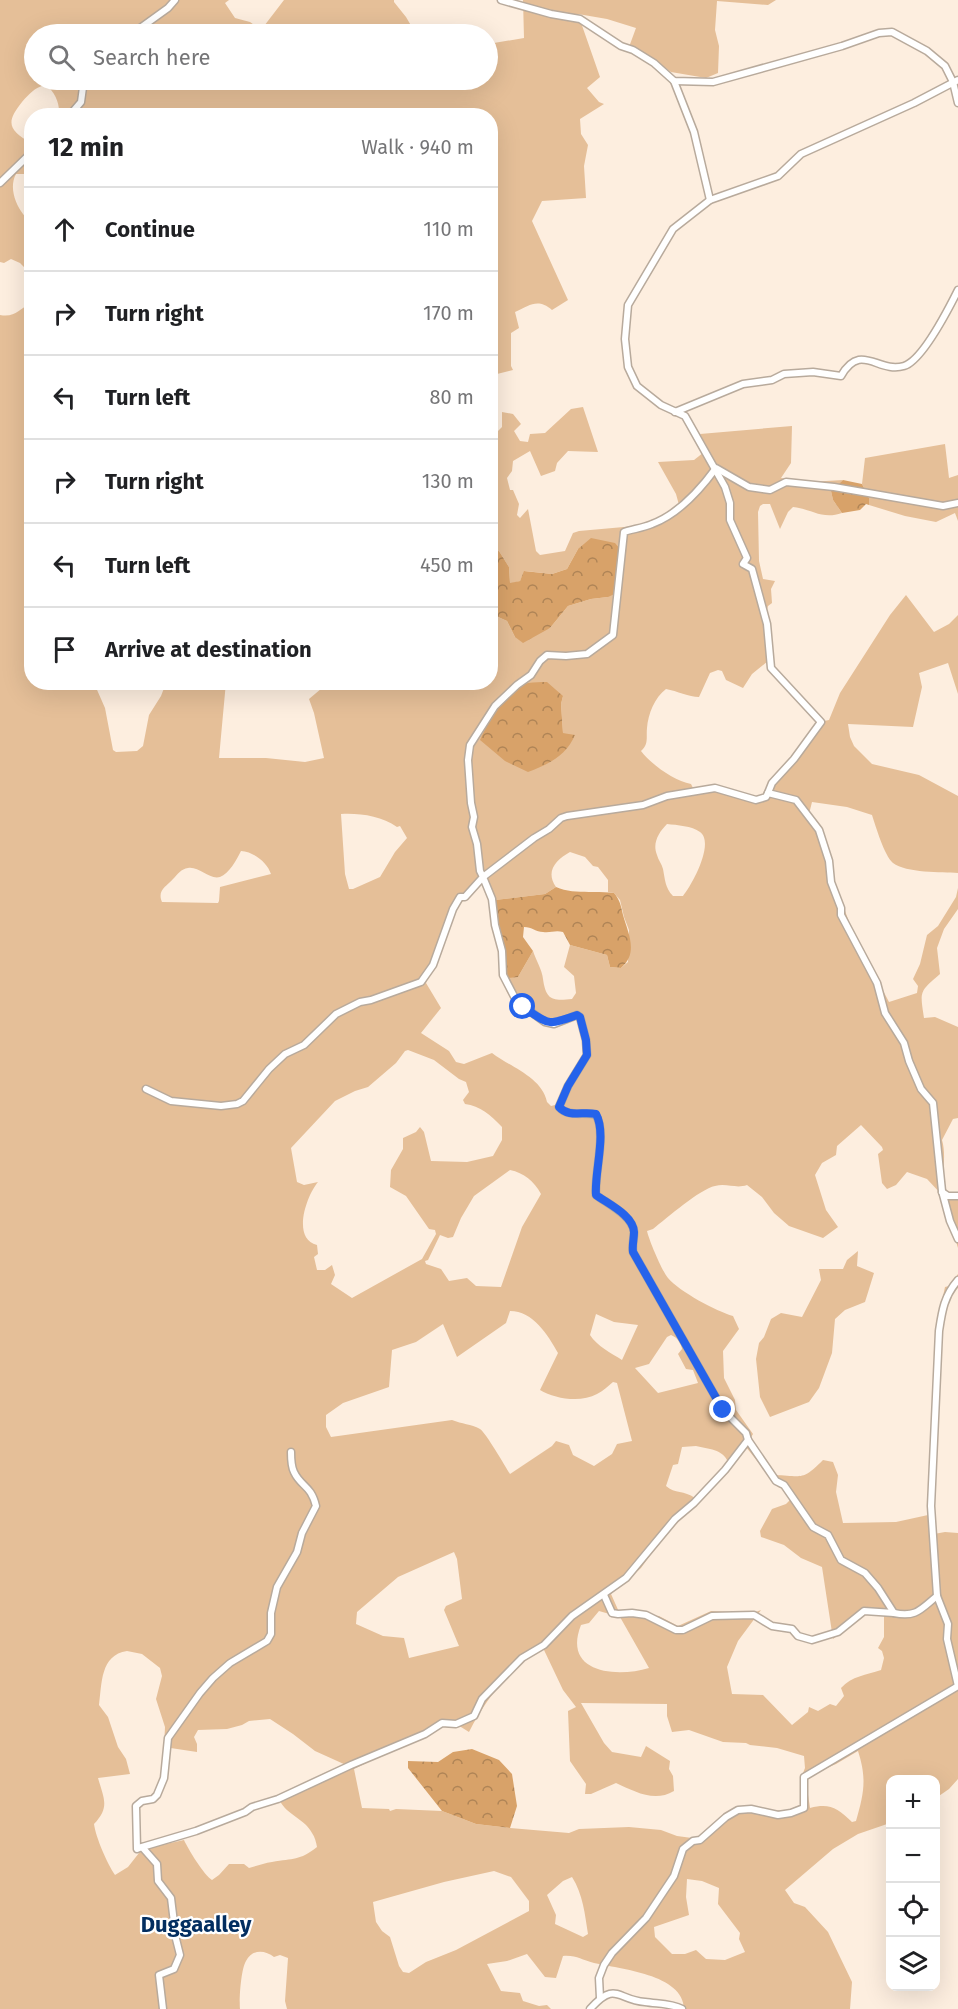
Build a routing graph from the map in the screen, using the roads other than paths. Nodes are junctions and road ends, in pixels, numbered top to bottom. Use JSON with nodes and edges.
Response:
{"nodes":[{"id":1,"x":175,"y":0,"type":"edge"},
{"id":2,"x":501,"y":0,"type":"edge"},
{"id":3,"x":146,"y":24,"type":"edge"},
{"id":4,"x":674,"y":81,"type":"junction"},
{"id":5,"x":955,"y":81,"type":"edge"},
{"id":6,"x":83,"y":90,"type":"edge"},
{"id":7,"x":958,"y":103,"type":"edge"},
{"id":8,"x":76,"y":108,"type":"edge"},
{"id":9,"x":24,"y":160,"type":"edge"},
{"id":10,"x":0,"y":183,"type":"edge"},
{"id":11,"x":710,"y":200,"type":"junction"},
{"id":12,"x":958,"y":290,"type":"edge"},
{"id":13,"x":675,"y":412,"type":"junction"},
{"id":14,"x":716,"y":468,"type":"junction"},
{"id":15,"x":958,"y":503,"type":"edge"},
{"id":16,"x":768,"y":793,"type":"junction"},
{"id":17,"x":483,"y":878,"type":"junction"},
{"id":18,"x":146,"y":1089,"type":"dead end"},
{"id":19,"x":942,"y":1191,"type":"junction"},
{"id":20,"x":958,"y":1196,"type":"edge"},
{"id":21,"x":958,"y":1239,"type":"edge"},
{"id":22,"x":958,"y":1280,"type":"edge"},
{"id":23,"x":748,"y":1440,"type":"junction"},
{"id":24,"x":291,"y":1452,"type":"dead end"},
{"id":25,"x":604,"y":1595,"type":"junction"},
{"id":26,"x":937,"y":1596,"type":"junction"},
{"id":27,"x":894,"y":1613,"type":"junction"},
{"id":28,"x":958,"y":1686,"type":"edge"},
{"id":29,"x":142,"y":1847,"type":"junction"},
{"id":30,"x":600,"y":1998,"type":"junction"},
{"id":31,"x":163,"y":2009,"type":"edge"},
{"id":32,"x":590,"y":2009,"type":"edge"},
{"id":33,"x":682,"y":2009,"type":"edge"}],
"edges":[{"from":1,"to":3,"type":"street"},
{"from":2,"to":4,"type":"street"},
{"from":4,"to":5,"type":"street"},
{"from":4,"to":11,"type":"street"},
{"from":5,"to":7,"type":"street"},
{"from":5,"to":11,"type":"street"},
{"from":6,"to":8,"type":"street"},
{"from":9,"to":10,"type":"street"},
{"from":11,"to":13,"type":"street"},
{"from":12,"to":13,"type":"street"},
{"from":13,"to":14,"type":"street"},
{"from":14,"to":15,"type":"street"},
{"from":14,"to":16,"type":"street"},
{"from":14,"to":17,"type":"street"},
{"from":16,"to":17,"type":"street"},
{"from":16,"to":19,"type":"street"},
{"from":17,"to":18,"type":"street"},
{"from":17,"to":23,"type":"street"},
{"from":19,"to":20,"type":"street"},
{"from":19,"to":21,"type":"street"},
{"from":22,"to":26,"type":"street"},
{"from":23,"to":25,"type":"street"},
{"from":23,"to":27,"type":"street"},
{"from":24,"to":29,"type":"street"},
{"from":25,"to":27,"type":"street"},
{"from":25,"to":29,"type":"street"},
{"from":26,"to":27,"type":"street"},
{"from":26,"to":28,"type":"street"},
{"from":28,"to":30,"type":"street"},
{"from":29,"to":31,"type":"street"},
{"from":30,"to":32,"type":"street"},
{"from":30,"to":33,"type":"street"}]}
